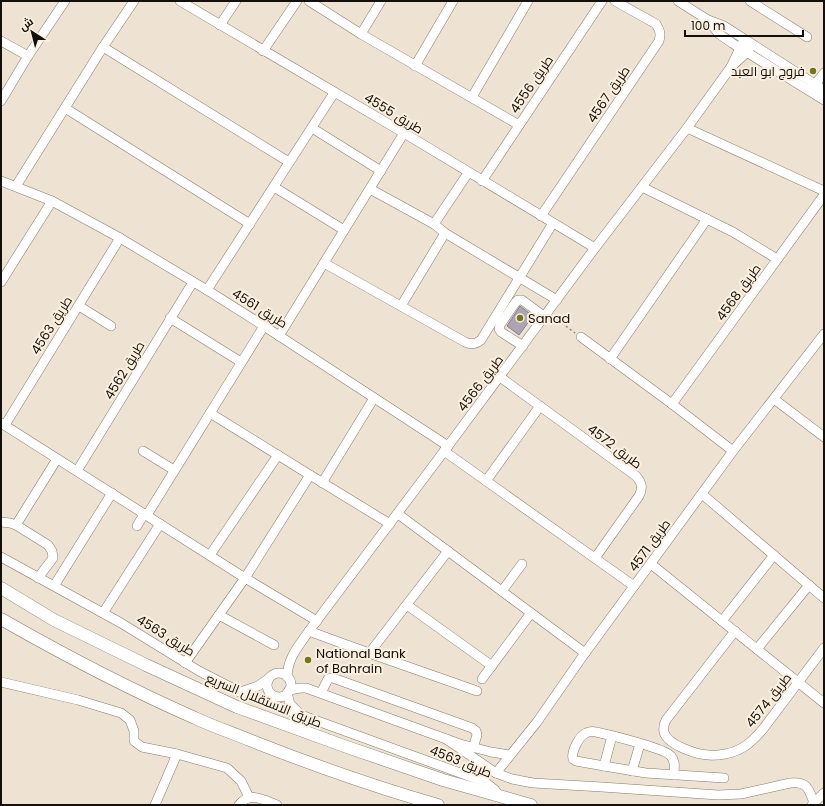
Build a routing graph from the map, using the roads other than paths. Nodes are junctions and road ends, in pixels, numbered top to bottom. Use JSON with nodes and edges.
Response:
{"nodes":[{"id":1,"x":134,"y":1,"type":"edge"},
{"id":2,"x":180,"y":1,"type":"edge"},
{"id":3,"x":236,"y":1,"type":"edge"},
{"id":4,"x":297,"y":1,"type":"edge"},
{"id":5,"x":309,"y":1,"type":"edge"},
{"id":6,"x":381,"y":1,"type":"edge"},
{"id":7,"x":454,"y":1,"type":"edge"},
{"id":8,"x":528,"y":1,"type":"edge"},
{"id":9,"x":602,"y":1,"type":"edge"},
{"id":10,"x":615,"y":1,"type":"edge"},
{"id":11,"x":678,"y":1,"type":"edge"},
{"id":12,"x":750,"y":1,"type":"edge"},
{"id":13,"x":61,"y":2,"type":"edge"},
{"id":14,"x":764,"y":5,"type":"edge"},
{"id":15,"x":708,"y":20,"type":"junction"},
{"id":16,"x":220,"y":25,"type":"junction"},
{"id":17,"x":361,"y":34,"type":"junction"},
{"id":18,"x":807,"y":37,"type":"dead end"},
{"id":19,"x":1,"y":40,"type":"edge"},
{"id":20,"x":748,"y":41,"type":"junction"},
{"id":21,"x":103,"y":47,"type":"junction"},
{"id":22,"x":743,"y":50,"type":"junction"},
{"id":23,"x":264,"y":51,"type":"junction"},
{"id":24,"x":28,"y":56,"type":"junction"},
{"id":25,"x":415,"y":66,"type":"junction"},
{"id":26,"x":824,"y":73,"type":"edge"},
{"id":27,"x":819,"y":90,"type":"edge"},
{"id":28,"x":334,"y":93,"type":"junction"},
{"id":29,"x":472,"y":97,"type":"junction"},
{"id":30,"x":1,"y":101,"type":"edge"},
{"id":31,"x":65,"y":108,"type":"junction"},
{"id":32,"x":519,"y":125,"type":"junction"},
{"id":33,"x":312,"y":128,"type":"junction"},
{"id":34,"x":687,"y":128,"type":"junction"},
{"id":35,"x":404,"y":134,"type":"junction"},
{"id":36,"x":289,"y":162,"type":"junction"},
{"id":37,"x":381,"y":171,"type":"junction"},
{"id":38,"x":468,"y":173,"type":"junction"},
{"id":39,"x":1,"y":181,"type":"edge"},
{"id":40,"x":482,"y":181,"type":"junction"},
{"id":41,"x":16,"y":186,"type":"junction"},
{"id":42,"x":274,"y":187,"type":"junction"},
{"id":43,"x":642,"y":187,"type":"junction"},
{"id":44,"x":370,"y":188,"type":"junction"},
{"id":45,"x":824,"y":192,"type":"edge"},
{"id":46,"x":824,"y":195,"type":"edge"},
{"id":47,"x":52,"y":201,"type":"junction"},
{"id":48,"x":542,"y":216,"type":"junction"},
{"id":49,"x":708,"y":219,"type":"junction"},
{"id":50,"x":553,"y":223,"type":"junction"},
{"id":51,"x":250,"y":224,"type":"junction"},
{"id":52,"x":434,"y":224,"type":"junction"},
{"id":53,"x":344,"y":230,"type":"junction"},
{"id":54,"x":445,"y":233,"type":"junction"},
{"id":55,"x":120,"y":238,"type":"junction"},
{"id":56,"x":595,"y":248,"type":"junction"},
{"id":57,"x":777,"y":259,"type":"junction"},
{"id":58,"x":324,"y":263,"type":"junction"},
{"id":59,"x":520,"y":277,"type":"junction"},
{"id":60,"x":1,"y":282,"type":"edge"},
{"id":61,"x":193,"y":282,"type":"junction"},
{"id":62,"x":207,"y":290,"type":"junction"},
{"id":63,"x":557,"y":300,"type":"junction"},
{"id":64,"x":79,"y":306,"type":"junction"},
{"id":65,"x":401,"y":306,"type":"junction"},
{"id":66,"x":546,"y":314,"type":"junction"},
{"id":67,"x":170,"y":318,"type":"junction"},
{"id":68,"x":111,"y":326,"type":"dead end"},
{"id":69,"x":264,"y":326,"type":"junction"},
{"id":70,"x":824,"y":334,"type":"edge"},
{"id":71,"x":280,"y":336,"type":"junction"},
{"id":72,"x":581,"y":337,"type":"road end"},
{"id":73,"x":523,"y":346,"type":"junction"},
{"id":74,"x":610,"y":359,"type":"junction"},
{"id":75,"x":241,"y":362,"type":"junction"},
{"id":76,"x":500,"y":377,"type":"junction"},
{"id":77,"x":374,"y":398,"type":"junction"},
{"id":78,"x":774,"y":399,"type":"junction"},
{"id":79,"x":672,"y":404,"type":"junction"},
{"id":80,"x":540,"y":406,"type":"junction"},
{"id":81,"x":210,"y":413,"type":"junction"},
{"id":82,"x":3,"y":424,"type":"edge"},
{"id":83,"x":824,"y":437,"type":"edge"},
{"id":84,"x":446,"y":449,"type":"junction"},
{"id":85,"x":143,"y":451,"type":"dead end"},
{"id":86,"x":733,"y":451,"type":"junction"},
{"id":87,"x":278,"y":455,"type":"junction"},
{"id":88,"x":57,"y":458,"type":"junction"},
{"id":89,"x":174,"y":470,"type":"junction"},
{"id":90,"x":77,"y":471,"type":"junction"},
{"id":91,"x":310,"y":475,"type":"junction"},
{"id":92,"x":486,"y":480,"type":"junction"},
{"id":93,"x":322,"y":483,"type":"junction"},
{"id":94,"x":112,"y":493,"type":"junction"},
{"id":95,"x":702,"y":494,"type":"junction"},
{"id":96,"x":146,"y":514,"type":"junction"},
{"id":97,"x":398,"y":514,"type":"junction"},
{"id":98,"x":1,"y":522,"type":"edge"},
{"id":99,"x":160,"y":524,"type":"junction"},
{"id":100,"x":390,"y":524,"type":"junction"},
{"id":101,"x":16,"y":525,"type":"junction"},
{"id":102,"x":137,"y":526,"type":"dead end"},
{"id":103,"x":448,"y":551,"type":"junction"},
{"id":104,"x":210,"y":555,"type":"junction"},
{"id":105,"x":774,"y":555,"type":"junction"},
{"id":106,"x":1,"y":557,"type":"edge"},
{"id":107,"x":595,"y":558,"type":"junction"},
{"id":108,"x":522,"y":564,"type":"dead end"},
{"id":109,"x":650,"y":564,"type":"junction"},
{"id":110,"x":38,"y":578,"type":"junction"},
{"id":111,"x":245,"y":578,"type":"junction"},
{"id":112,"x":809,"y":585,"type":"junction"},
{"id":113,"x":54,"y":586,"type":"junction"},
{"id":114,"x":634,"y":586,"type":"junction"},
{"id":115,"x":1,"y":588,"type":"edge"},
{"id":116,"x":502,"y":591,"type":"junction"},
{"id":117,"x":824,"y":597,"type":"edge"},
{"id":118,"x":407,"y":605,"type":"junction"},
{"id":119,"x":531,"y":612,"type":"junction"},
{"id":120,"x":103,"y":613,"type":"junction"},
{"id":121,"x":219,"y":615,"type":"junction"},
{"id":122,"x":1,"y":619,"type":"edge"},
{"id":123,"x":316,"y":621,"type":"junction"},
{"id":124,"x":722,"y":621,"type":"junction"},
{"id":125,"x":309,"y":631,"type":"junction"},
{"id":126,"x":735,"y":631,"type":"junction"},
{"id":127,"x":274,"y":645,"type":"dead end"},
{"id":128,"x":824,"y":648,"type":"edge"},
{"id":129,"x":757,"y":649,"type":"junction"},
{"id":130,"x":294,"y":653,"type":"junction"},
{"id":131,"x":585,"y":653,"type":"junction"},
{"id":132,"x":370,"y":654,"type":"junction"},
{"id":133,"x":185,"y":663,"type":"junction"},
{"id":134,"x":492,"y":666,"type":"junction"},
{"id":135,"x":272,"y":677,"type":"junction"},
{"id":136,"x":288,"y":679,"type":"junction"},
{"id":137,"x":482,"y":679,"type":"dead end"},
{"id":138,"x":1,"y":682,"type":"edge"},
{"id":139,"x":799,"y":682,"type":"junction"},
{"id":140,"x":476,"y":691,"type":"dead end"},
{"id":141,"x":240,"y":692,"type":"junction"},
{"id":142,"x":288,"y":692,"type":"junction"},
{"id":143,"x":325,"y":695,"type":"junction"},
{"id":144,"x":824,"y":703,"type":"edge"},
{"id":145,"x":409,"y":707,"type":"junction"},
{"id":146,"x":302,"y":715,"type":"junction"},
{"id":147,"x":404,"y":724,"type":"junction"},
{"id":148,"x":612,"y":736,"type":"junction"},
{"id":149,"x":446,"y":739,"type":"junction"},
{"id":150,"x":640,"y":744,"type":"junction"},
{"id":151,"x":473,"y":748,"type":"junction"},
{"id":152,"x":176,"y":754,"type":"junction"},
{"id":153,"x":510,"y":755,"type":"junction"},
{"id":154,"x":604,"y":766,"type":"junction"},
{"id":155,"x":632,"y":771,"type":"junction"},
{"id":156,"x":496,"y":773,"type":"junction"},
{"id":157,"x":674,"y":775,"type":"junction"},
{"id":158,"x":706,"y":777,"type":"junction"},
{"id":159,"x":724,"y":778,"type":"dead end"},
{"id":160,"x":824,"y":793,"type":"edge"},
{"id":161,"x":705,"y":794,"type":"junction"},
{"id":162,"x":498,"y":795,"type":"junction"},
{"id":163,"x":718,"y":795,"type":"junction"},
{"id":164,"x":249,"y":797,"type":"junction"},
{"id":165,"x":813,"y":804,"type":"edge"},
{"id":166,"x":155,"y":805,"type":"edge"},
{"id":167,"x":239,"y":805,"type":"edge"},
{"id":168,"x":277,"y":805,"type":"edge"},
{"id":169,"x":438,"y":805,"type":"edge"},
{"id":170,"x":531,"y":805,"type":"edge"},
{"id":171,"x":716,"y":805,"type":"edge"}],
"edges":[{"from":1,"to":21,"type":"street"},
{"from":2,"to":16,"type":"street","name":"طريق 4555"},
{"from":3,"to":16,"type":"street"},
{"from":4,"to":23,"type":"street"},
{"from":5,"to":17,"type":"street"},
{"from":6,"to":17,"type":"street"},
{"from":7,"to":25,"type":"street"},
{"from":8,"to":29,"type":"street"},
{"from":9,"to":32,"type":"street","name":"طريق 4556"},
{"from":10,"to":48,"type":"street","name":"طريق 4567"},
{"from":11,"to":15,"type":"street"},
{"from":12,"to":14,"type":"street"},
{"from":13,"to":24,"type":"street"},
{"from":14,"to":18,"type":"street"},
{"from":15,"to":20,"type":"street"},
{"from":15,"to":22,"type":"street"},
{"from":16,"to":23,"type":"street","name":"طريق 4555"},
{"from":17,"to":25,"type":"street"},
{"from":19,"to":24,"type":"street"},
{"from":20,"to":22,"type":"street","name":"طريق 4566"},
{"from":20,"to":27,"type":"street"},
{"from":21,"to":31,"type":"street"},
{"from":21,"to":36,"type":"street"},
{"from":22,"to":27,"type":"street"},
{"from":22,"to":34,"type":"street","name":"طريق 4566"},
{"from":23,"to":28,"type":"street","name":"طريق 4555"},
{"from":24,"to":30,"type":"street"},
{"from":25,"to":29,"type":"street"},
{"from":26,"to":27,"type":"street"},
{"from":28,"to":33,"type":"street"},
{"from":28,"to":35,"type":"street","name":"طريق 4555"},
{"from":29,"to":32,"type":"street"},
{"from":31,"to":41,"type":"street"},
{"from":31,"to":51,"type":"street"},
{"from":32,"to":40,"type":"street","name":"طريق 4556"},
{"from":33,"to":36,"type":"street"},
{"from":33,"to":37,"type":"street"},
{"from":34,"to":43,"type":"street","name":"طريق 4566"},
{"from":34,"to":45,"type":"street"},
{"from":35,"to":37,"type":"street"},
{"from":35,"to":38,"type":"street","name":"طريق 4555"},
{"from":36,"to":42,"type":"street"},
{"from":37,"to":44,"type":"street"},
{"from":38,"to":40,"type":"street","name":"طريق 4555"},
{"from":38,"to":52,"type":"street"},
{"from":39,"to":41,"type":"street","name":"طريق 4561"},
{"from":40,"to":48,"type":"street","name":"طريق 4555"},
{"from":41,"to":47,"type":"street","name":"طريق 4561"},
{"from":42,"to":51,"type":"street"},
{"from":42,"to":53,"type":"street"},
{"from":43,"to":49,"type":"street"},
{"from":43,"to":56,"type":"street","name":"طريق 4566"},
{"from":44,"to":52,"type":"street"},
{"from":44,"to":53,"type":"street"},
{"from":46,"to":57,"type":"street","name":"طريق 4568"},
{"from":47,"to":55,"type":"street","name":"طريق 4561"},
{"from":47,"to":60,"type":"street"},
{"from":48,"to":50,"type":"street","name":"طريق 4555"},
{"from":49,"to":57,"type":"street"},
{"from":49,"to":74,"type":"street"},
{"from":50,"to":56,"type":"street","name":"طريق 4555"},
{"from":50,"to":59,"type":"street"},
{"from":51,"to":62,"type":"street"},
{"from":52,"to":54,"type":"street"},
{"from":53,"to":58,"type":"street"},
{"from":54,"to":59,"type":"street"},
{"from":54,"to":65,"type":"street"},
{"from":55,"to":61,"type":"street","name":"طريق 4561"},
{"from":55,"to":64,"type":"street","name":"طريق 4563"},
{"from":56,"to":63,"type":"street","name":"طريق 4566"},
{"from":57,"to":79,"type":"street","name":"طريق 4568"},
{"from":58,"to":65,"type":"street"},
{"from":58,"to":71,"type":"street"},
{"from":59,"to":63,"type":"street"},
{"from":59,"to":65,"type":"street"},
{"from":61,"to":62,"type":"street","name":"طريق 4561"},
{"from":61,"to":67,"type":"street","name":"طريق 4562"},
{"from":62,"to":69,"type":"street","name":"طريق 4561"},
{"from":63,"to":66,"type":"street","name":"طريق 4566"},
{"from":64,"to":68,"type":"street"},
{"from":64,"to":82,"type":"street","name":"طريق 4563"},
{"from":66,"to":73,"type":"street","name":"طريق 4566"},
{"from":66,"to":73,"type":"street"},
{"from":67,"to":75,"type":"street"},
{"from":67,"to":90,"type":"street","name":"طريق 4562"},
{"from":69,"to":71,"type":"street","name":"طريق 4561"},
{"from":69,"to":75,"type":"street"},
{"from":70,"to":78,"type":"street","name":"طريق 4571"},
{"from":71,"to":77,"type":"street","name":"طريق 4561"},
{"from":72,"to":74,"type":"street"},
{"from":73,"to":76,"type":"street","name":"طريق 4566"},
{"from":74,"to":79,"type":"street"},
{"from":75,"to":81,"type":"street"},
{"from":76,"to":80,"type":"street","name":"طريق 4572"},
{"from":76,"to":84,"type":"street","name":"طريق 4566"},
{"from":77,"to":84,"type":"street","name":"طريق 4561"},
{"from":77,"to":93,"type":"street"},
{"from":78,"to":83,"type":"street"},
{"from":78,"to":86,"type":"street","name":"طريق 4571"},
{"from":79,"to":86,"type":"street"},
{"from":80,"to":92,"type":"street"},
{"from":80,"to":107,"type":"street","name":"طريق 4572"},
{"from":81,"to":87,"type":"street"},
{"from":81,"to":89,"type":"street"},
{"from":82,"to":88,"type":"street","name":"طريق 4563"},
{"from":84,"to":92,"type":"street"},
{"from":84,"to":97,"type":"street","name":"طريق 4566"},
{"from":85,"to":89,"type":"street"},
{"from":86,"to":95,"type":"street","name":"طريق 4571"},
{"from":87,"to":91,"type":"street"},
{"from":87,"to":104,"type":"street"},
{"from":88,"to":90,"type":"street","name":"طريق 4563"},
{"from":88,"to":101,"type":"street"},
{"from":89,"to":96,"type":"street"},
{"from":90,"to":94,"type":"street","name":"طريق 4563"},
{"from":91,"to":93,"type":"street"},
{"from":91,"to":111,"type":"street"},
{"from":92,"to":107,"type":"street"},
{"from":93,"to":100,"type":"street"},
{"from":94,"to":96,"type":"street","name":"طريق 4563"},
{"from":94,"to":113,"type":"street"},
{"from":95,"to":105,"type":"street"},
{"from":95,"to":109,"type":"street","name":"طريق 4571"},
{"from":96,"to":99,"type":"street","name":"طريق 4563"},
{"from":96,"to":102,"type":"street"},
{"from":97,"to":100,"type":"street","name":"طريق 4566"},
{"from":97,"to":103,"type":"street"},
{"from":98,"to":101,"type":"street"},
{"from":99,"to":104,"type":"street","name":"طريق 4563"},
{"from":99,"to":120,"type":"street"},
{"from":100,"to":123,"type":"street","name":"طريق 4566"},
{"from":101,"to":110,"type":"street"},
{"from":103,"to":116,"type":"street"},
{"from":103,"to":118,"type":"street"},
{"from":104,"to":111,"type":"street","name":"طريق 4563"},
{"from":105,"to":112,"type":"street"},
{"from":105,"to":124,"type":"street"},
{"from":106,"to":110,"type":"street","name":"طريق 4563"},
{"from":107,"to":114,"type":"street"},
{"from":108,"to":116,"type":"street"},
{"from":109,"to":114,"type":"street","name":"طريق 4571"},
{"from":109,"to":124,"type":"street"},
{"from":110,"to":113,"type":"street","name":"طريق 4563"},
{"from":111,"to":121,"type":"street"},
{"from":111,"to":123,"type":"street","name":"طريق 4563"},
{"from":112,"to":117,"type":"street"},
{"from":112,"to":129,"type":"street"},
{"from":113,"to":120,"type":"street","name":"طريق 4563"},
{"from":114,"to":131,"type":"street","name":"طريق 4571"},
{"from":115,"to":162,"type":"main road","name":"طريق الاستقلال السريع"},
{"from":116,"to":119,"type":"street"},
{"from":118,"to":132,"type":"street"},
{"from":118,"to":134,"type":"street"},
{"from":119,"to":131,"type":"street"},
{"from":119,"to":134,"type":"street"},
{"from":120,"to":133,"type":"street","name":"طريق 4563"},
{"from":121,"to":127,"type":"street"},
{"from":121,"to":133,"type":"street"},
{"from":122,"to":169,"type":"main road"},
{"from":123,"to":125,"type":"street","name":"طريق 4566"},
{"from":124,"to":126,"type":"street"},
{"from":125,"to":130,"type":"street","name":"طريق 4566"},
{"from":125,"to":132,"type":"street"},
{"from":126,"to":129,"type":"street"},
{"from":126,"to":139,"type":"street","name":"طريق 4574"},
{"from":128,"to":139,"type":"street","name":"طريق 4574"},
{"from":129,"to":139,"type":"street"},
{"from":130,"to":135,"type":"street","name":"طريق 4566"},
{"from":130,"to":136,"type":"street","name":"طريق 4566"},
{"from":131,"to":153,"type":"street","name":"طريق 4571"},
{"from":132,"to":140,"type":"street"},
{"from":133,"to":141,"type":"street","name":"طريق 4563"},
{"from":134,"to":137,"type":"street"},
{"from":135,"to":136,"type":"street"},
{"from":135,"to":141,"type":"street"},
{"from":135,"to":142,"type":"street"},
{"from":136,"to":142,"type":"street"},
{"from":136,"to":143,"type":"street"},
{"from":138,"to":152,"type":"street"},
{"from":139,"to":144,"type":"street"},
{"from":141,"to":146,"type":"street","name":"طريق 4563"},
{"from":142,"to":143,"type":"street"},
{"from":142,"to":146,"type":"street"},
{"from":143,"to":145,"type":"street"},
{"from":143,"to":147,"type":"street"},
{"from":145,"to":147,"type":"street"},
{"from":145,"to":151,"type":"street"},
{"from":146,"to":162,"type":"street","name":"طريق 4563"},
{"from":147,"to":149,"type":"street"},
{"from":148,"to":150,"type":"street"},
{"from":148,"to":154,"type":"street"},
{"from":148,"to":154,"type":"street"},
{"from":149,"to":151,"type":"street"},
{"from":149,"to":156,"type":"street"},
{"from":150,"to":155,"type":"street"},
{"from":150,"to":157,"type":"street"},
{"from":151,"to":153,"type":"street"},
{"from":152,"to":164,"type":"street"},
{"from":152,"to":166,"type":"street"},
{"from":153,"to":156,"type":"street","name":"طريق 4571"},
{"from":154,"to":155,"type":"street"},
{"from":155,"to":157,"type":"street"},
{"from":156,"to":161,"type":"street"},
{"from":157,"to":158,"type":"street"},
{"from":158,"to":159,"type":"street"},
{"from":158,"to":161,"type":"street"},
{"from":160,"to":165,"type":"street"},
{"from":161,"to":163,"type":"street"},
{"from":162,"to":170,"type":"main road","name":"طريق الاستقلال السريع"},
{"from":163,"to":165,"type":"street"},
{"from":163,"to":171,"type":"street"},
{"from":164,"to":167,"type":"street"},
{"from":164,"to":168,"type":"street"}]}
